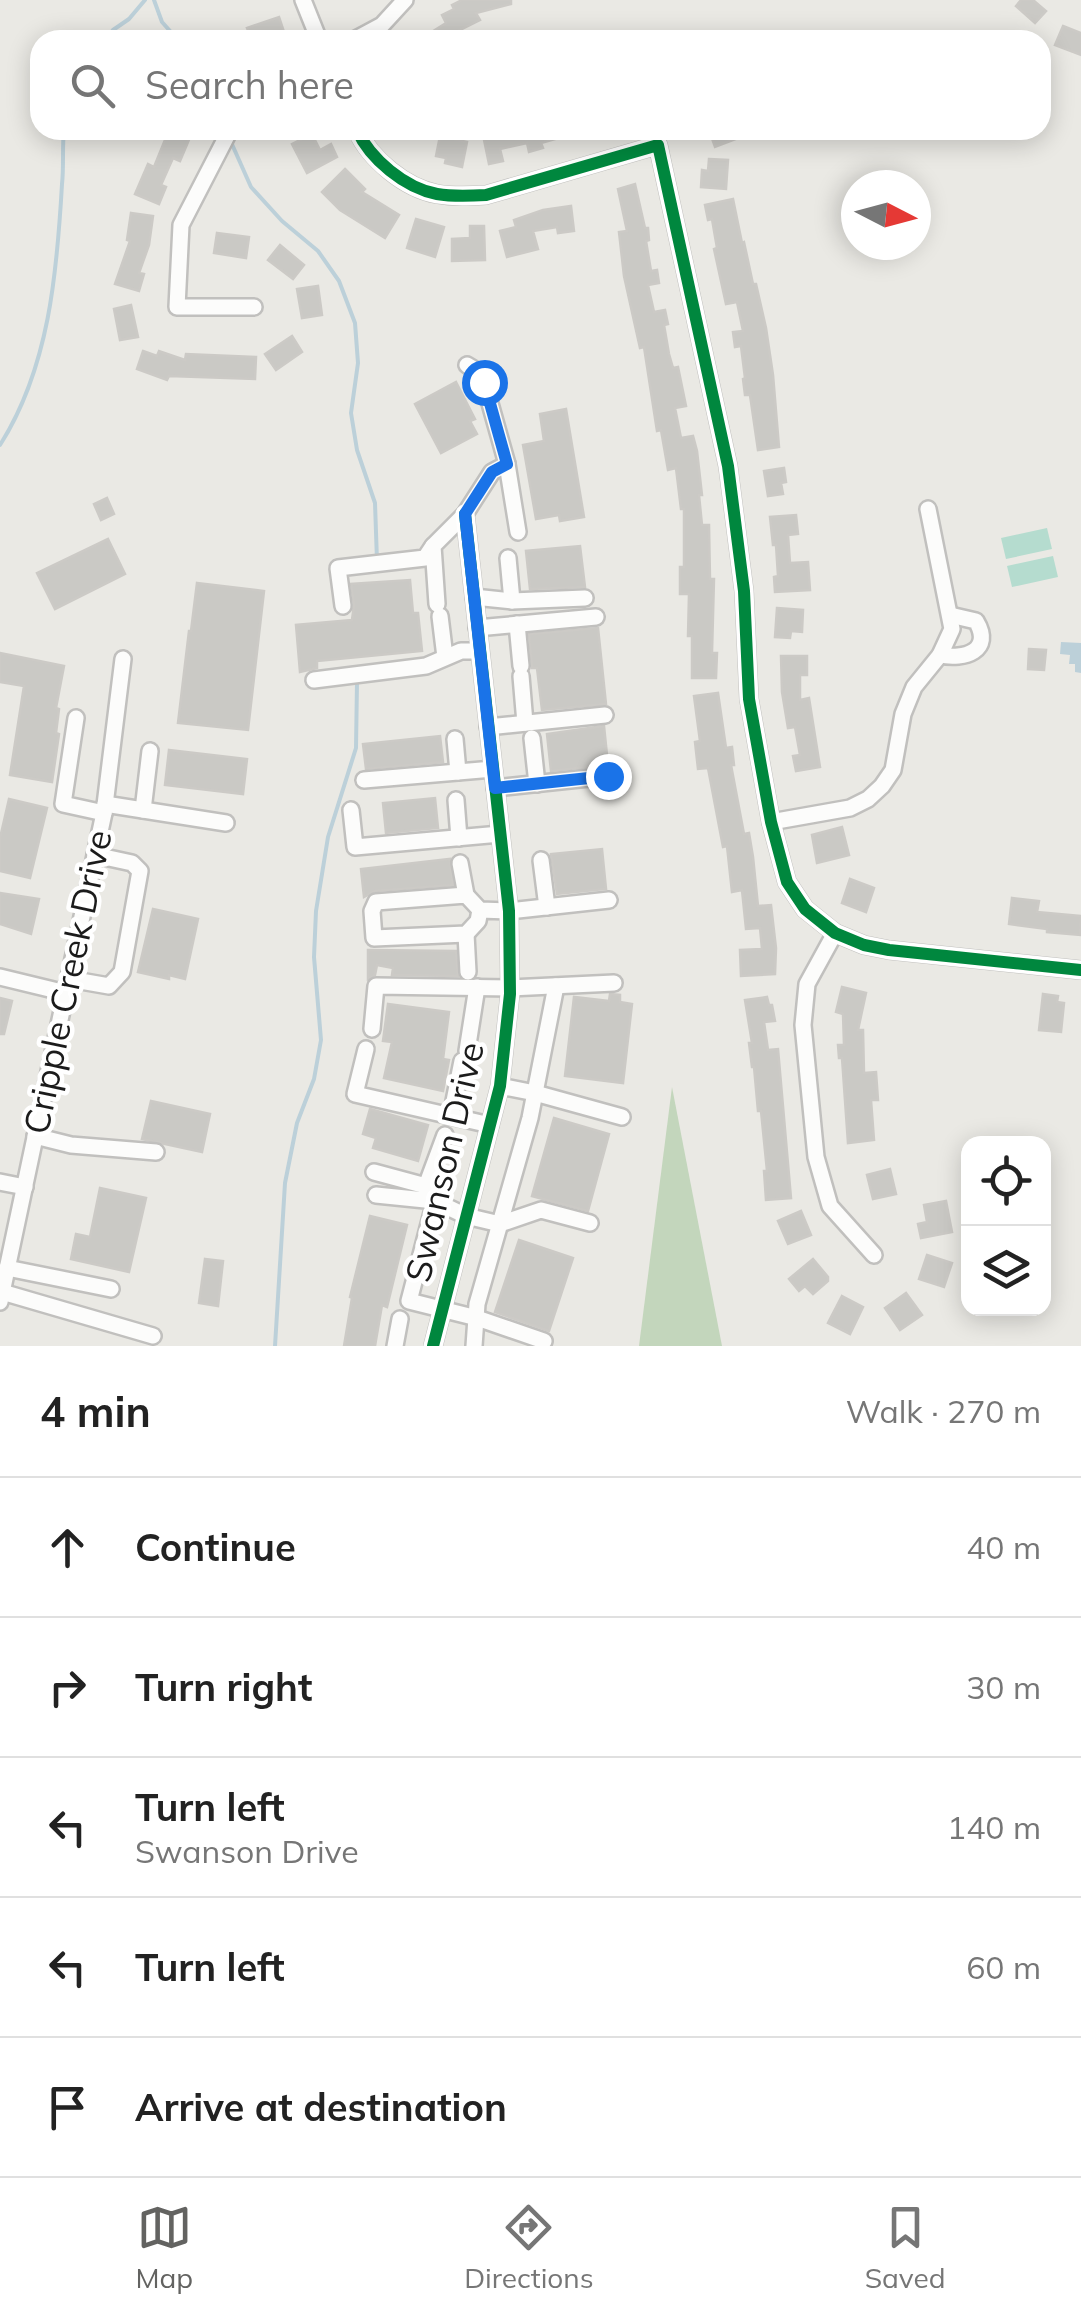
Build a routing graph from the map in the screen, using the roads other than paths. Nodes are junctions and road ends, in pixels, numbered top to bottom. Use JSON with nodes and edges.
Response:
{"nodes":[{"id":1,"x":303,"y":0,"type":"edge"},
{"id":2,"x":405,"y":0,"type":"edge"},
{"id":3,"x":315,"y":30,"type":"edge"},
{"id":4,"x":373,"y":30,"type":"edge"},
{"id":5,"x":225,"y":140,"type":"edge"},
{"id":6,"x":361,"y":140,"type":"edge"},
{"id":7,"x":254,"y":307,"type":"dead end"},
{"id":8,"x":467,"y":365,"type":"dead end"},
{"id":9,"x":507,"y":464,"type":"junction"},
{"id":10,"x":928,"y":509,"type":"dead end"},
{"id":11,"x":465,"y":514,"type":"junction"},
{"id":12,"x":518,"y":532,"type":"dead end"},
{"id":13,"x":433,"y":546,"type":"junction"},
{"id":14,"x":508,"y":558,"type":"dead end"},
{"id":15,"x":474,"y":596,"type":"junction"},
{"id":16,"x":585,"y":598,"type":"dead end"},
{"id":17,"x":512,"y":601,"type":"junction"},
{"id":18,"x":343,"y":606,"type":"dead end"},
{"id":19,"x":950,"y":615,"type":"junction"},
{"id":20,"x":596,"y":617,"type":"dead end"},
{"id":21,"x":516,"y":624,"type":"junction"},
{"id":22,"x":477,"y":628,"type":"junction"},
{"id":23,"x":480,"y":651,"type":"junction"},
{"id":24,"x":940,"y":654,"type":"junction"},
{"id":25,"x":444,"y":657,"type":"junction"},
{"id":26,"x":123,"y":660,"type":"dead end"},
{"id":27,"x":314,"y":680,"type":"dead end"},
{"id":28,"x":605,"y":715,"type":"dead end"},
{"id":29,"x":76,"y":718,"type":"dead end"},
{"id":30,"x":488,"y":727,"type":"junction"},
{"id":31,"x":529,"y":730,"type":"junction"},
{"id":32,"x":455,"y":739,"type":"dead end"},
{"id":33,"x":150,"y":751,"type":"dead end"},
{"id":34,"x":493,"y":769,"type":"junction"},
{"id":35,"x":458,"y":772,"type":"junction"},
{"id":36,"x":608,"y":776,"type":"dead end"},
{"id":37,"x":364,"y":780,"type":"dead end"},
{"id":38,"x":537,"y":784,"type":"junction"},
{"id":39,"x":495,"y":788,"type":"junction"},
{"id":40,"x":456,"y":800,"type":"dead end"},
{"id":41,"x":105,"y":808,"type":"junction"},
{"id":42,"x":143,"y":810,"type":"junction"},
{"id":43,"x":351,"y":810,"type":"dead end"},
{"id":44,"x":772,"y":822,"type":"junction"},
{"id":45,"x":226,"y":823,"type":"dead end"},
{"id":46,"x":500,"y":834,"type":"junction"},
{"id":47,"x":459,"y":838,"type":"junction"},
{"id":48,"x":95,"y":855,"type":"junction"},
{"id":49,"x":541,"y":860,"type":"dead end"},
{"id":50,"x":460,"y":863,"type":"dead end"},
{"id":51,"x":466,"y":895,"type":"junction"},
{"id":52,"x":610,"y":900,"type":"dead end"},
{"id":53,"x":547,"y":907,"type":"junction"},
{"id":54,"x":480,"y":910,"type":"junction"},
{"id":55,"x":508,"y":911,"type":"junction"},
{"id":56,"x":466,"y":934,"type":"junction"},
{"id":57,"x":835,"y":934,"type":"junction"},
{"id":58,"x":1081,"y":970,"type":"edge"},
{"id":59,"x":0,"y":976,"type":"edge"},
{"id":60,"x":473,"y":980,"type":"junction"},
{"id":61,"x":614,"y":984,"type":"dead end"},
{"id":62,"x":67,"y":986,"type":"junction"},
{"id":63,"x":556,"y":986,"type":"junction"},
{"id":64,"x":510,"y":988,"type":"junction"},
{"id":65,"x":372,"y":1029,"type":"dead end"},
{"id":66,"x":366,"y":1049,"type":"dead end"},
{"id":67,"x":500,"y":1086,"type":"junction"},
{"id":68,"x":535,"y":1093,"type":"junction"},
{"id":69,"x":451,"y":1116,"type":"junction"},
{"id":70,"x":622,"y":1118,"type":"dead end"},
{"id":71,"x":490,"y":1125,"type":"junction"},
{"id":72,"x":445,"y":1135,"type":"dead end"},
{"id":73,"x":36,"y":1136,"type":"junction"},
{"id":74,"x":156,"y":1152,"type":"dead end"},
{"id":75,"x":374,"y":1172,"type":"dead end"},
{"id":76,"x":0,"y":1182,"type":"edge"},
{"id":77,"x":426,"y":1186,"type":"junction"},
{"id":78,"x":25,"y":1187,"type":"junction"},
{"id":79,"x":376,"y":1195,"type":"dead end"},
{"id":80,"x":435,"y":1202,"type":"junction"},
{"id":81,"x":466,"y":1216,"type":"junction"},
{"id":82,"x":590,"y":1223,"type":"dead end"},
{"id":83,"x":500,"y":1224,"type":"junction"},
{"id":84,"x":874,"y":1255,"type":"dead end"},
{"id":85,"x":8,"y":1268,"type":"junction"},
{"id":86,"x":111,"y":1290,"type":"dead end"},
{"id":87,"x":1,"y":1297,"type":"edge"},
{"id":88,"x":441,"y":1308,"type":"junction"},
{"id":89,"x":477,"y":1318,"type":"junction"},
{"id":90,"x":400,"y":1319,"type":"dead end"},
{"id":91,"x":153,"y":1336,"type":"dead end"},
{"id":92,"x":544,"y":1340,"type":"dead end"},
{"id":93,"x":395,"y":1346,"type":"edge"},
{"id":94,"x":433,"y":1346,"type":"edge"},
{"id":95,"x":474,"y":1346,"type":"edge"}],
"edges":[{"from":1,"to":3,"type":"street"},
{"from":2,"to":4,"type":"street"},
{"from":5,"to":7,"type":"street"},
{"from":6,"to":44,"type":"street"},
{"from":8,"to":9,"type":"street"},
{"from":9,"to":11,"type":"street"},
{"from":9,"to":12,"type":"street"},
{"from":10,"to":19,"type":"street"},
{"from":11,"to":13,"type":"street"},
{"from":11,"to":15,"type":"street","name":"Swanson Drive"},
{"from":13,"to":18,"type":"street"},
{"from":13,"to":25,"type":"street"},
{"from":14,"to":17,"type":"street"},
{"from":15,"to":17,"type":"street"},
{"from":15,"to":22,"type":"street","name":"Swanson Drive"},
{"from":16,"to":17,"type":"street"},
{"from":19,"to":24,"type":"street"},
{"from":19,"to":24,"type":"street"},
{"from":20,"to":21,"type":"street"},
{"from":21,"to":22,"type":"street"},
{"from":21,"to":31,"type":"street"},
{"from":22,"to":23,"type":"street","name":"Swanson Drive"},
{"from":23,"to":25,"type":"street"},
{"from":23,"to":30,"type":"street","name":"Swanson Drive"},
{"from":24,"to":44,"type":"street"},
{"from":25,"to":27,"type":"street"},
{"from":26,"to":41,"type":"street","name":"Cripple Creek Drive"},
{"from":28,"to":31,"type":"street"},
{"from":29,"to":41,"type":"street"},
{"from":30,"to":31,"type":"street"},
{"from":30,"to":34,"type":"street","name":"Swanson Drive"},
{"from":31,"to":38,"type":"street"},
{"from":32,"to":35,"type":"street"},
{"from":33,"to":42,"type":"street"},
{"from":34,"to":35,"type":"street"},
{"from":34,"to":39,"type":"street","name":"Swanson Drive"},
{"from":35,"to":37,"type":"street"},
{"from":36,"to":38,"type":"street"},
{"from":38,"to":39,"type":"street"},
{"from":39,"to":46,"type":"street","name":"Swanson Drive"},
{"from":40,"to":47,"type":"street"},
{"from":41,"to":42,"type":"street"},
{"from":41,"to":48,"type":"street","name":"Cripple Creek Drive"},
{"from":42,"to":45,"type":"street"},
{"from":43,"to":47,"type":"street"},
{"from":44,"to":57,"type":"street"},
{"from":46,"to":47,"type":"street"},
{"from":46,"to":55,"type":"street","name":"Swanson Drive"},
{"from":48,"to":62,"type":"street","name":"Cripple Creek Drive"},
{"from":48,"to":62,"type":"street"},
{"from":49,"to":53,"type":"street"},
{"from":50,"to":51,"type":"street"},
{"from":51,"to":54,"type":"street"},
{"from":51,"to":56,"type":"street"},
{"from":52,"to":53,"type":"street"},
{"from":53,"to":55,"type":"street"},
{"from":54,"to":55,"type":"street"},
{"from":54,"to":56,"type":"street"},
{"from":55,"to":64,"type":"street","name":"Swanson Drive"},
{"from":56,"to":60,"type":"street"},
{"from":57,"to":58,"type":"street"},
{"from":57,"to":84,"type":"street"},
{"from":59,"to":62,"type":"street"},
{"from":60,"to":64,"type":"street"},
{"from":60,"to":65,"type":"street"},
{"from":60,"to":69,"type":"street"},
{"from":61,"to":63,"type":"street"},
{"from":62,"to":73,"type":"street","name":"Cripple Creek Drive"},
{"from":63,"to":64,"type":"street"},
{"from":63,"to":68,"type":"street"},
{"from":64,"to":67,"type":"street","name":"Swanson Drive"},
{"from":66,"to":69,"type":"street"},
{"from":67,"to":68,"type":"street"},
{"from":67,"to":71,"type":"street","name":"Swanson Drive"},
{"from":68,"to":70,"type":"street"},
{"from":68,"to":83,"type":"street"},
{"from":69,"to":71,"type":"street"},
{"from":71,"to":81,"type":"street","name":"Swanson Drive"},
{"from":72,"to":77,"type":"street"},
{"from":73,"to":74,"type":"street"},
{"from":73,"to":78,"type":"street","name":"Cripple Creek Drive"},
{"from":75,"to":77,"type":"street"},
{"from":76,"to":78,"type":"street"},
{"from":77,"to":80,"type":"street"},
{"from":78,"to":85,"type":"street","name":"Cripple Creek Drive"},
{"from":79,"to":80,"type":"street"},
{"from":80,"to":81,"type":"street"},
{"from":80,"to":88,"type":"street"},
{"from":81,"to":83,"type":"street"},
{"from":81,"to":88,"type":"street","name":"Swanson Drive"},
{"from":82,"to":83,"type":"street"},
{"from":83,"to":89,"type":"street"},
{"from":85,"to":86,"type":"street"},
{"from":85,"to":87,"type":"street","name":"Cripple Creek Drive"},
{"from":87,"to":91,"type":"street"},
{"from":88,"to":89,"type":"street"},
{"from":88,"to":94,"type":"street","name":"Swanson Drive"},
{"from":89,"to":92,"type":"street"},
{"from":89,"to":95,"type":"street"},
{"from":90,"to":93,"type":"street"}]}
